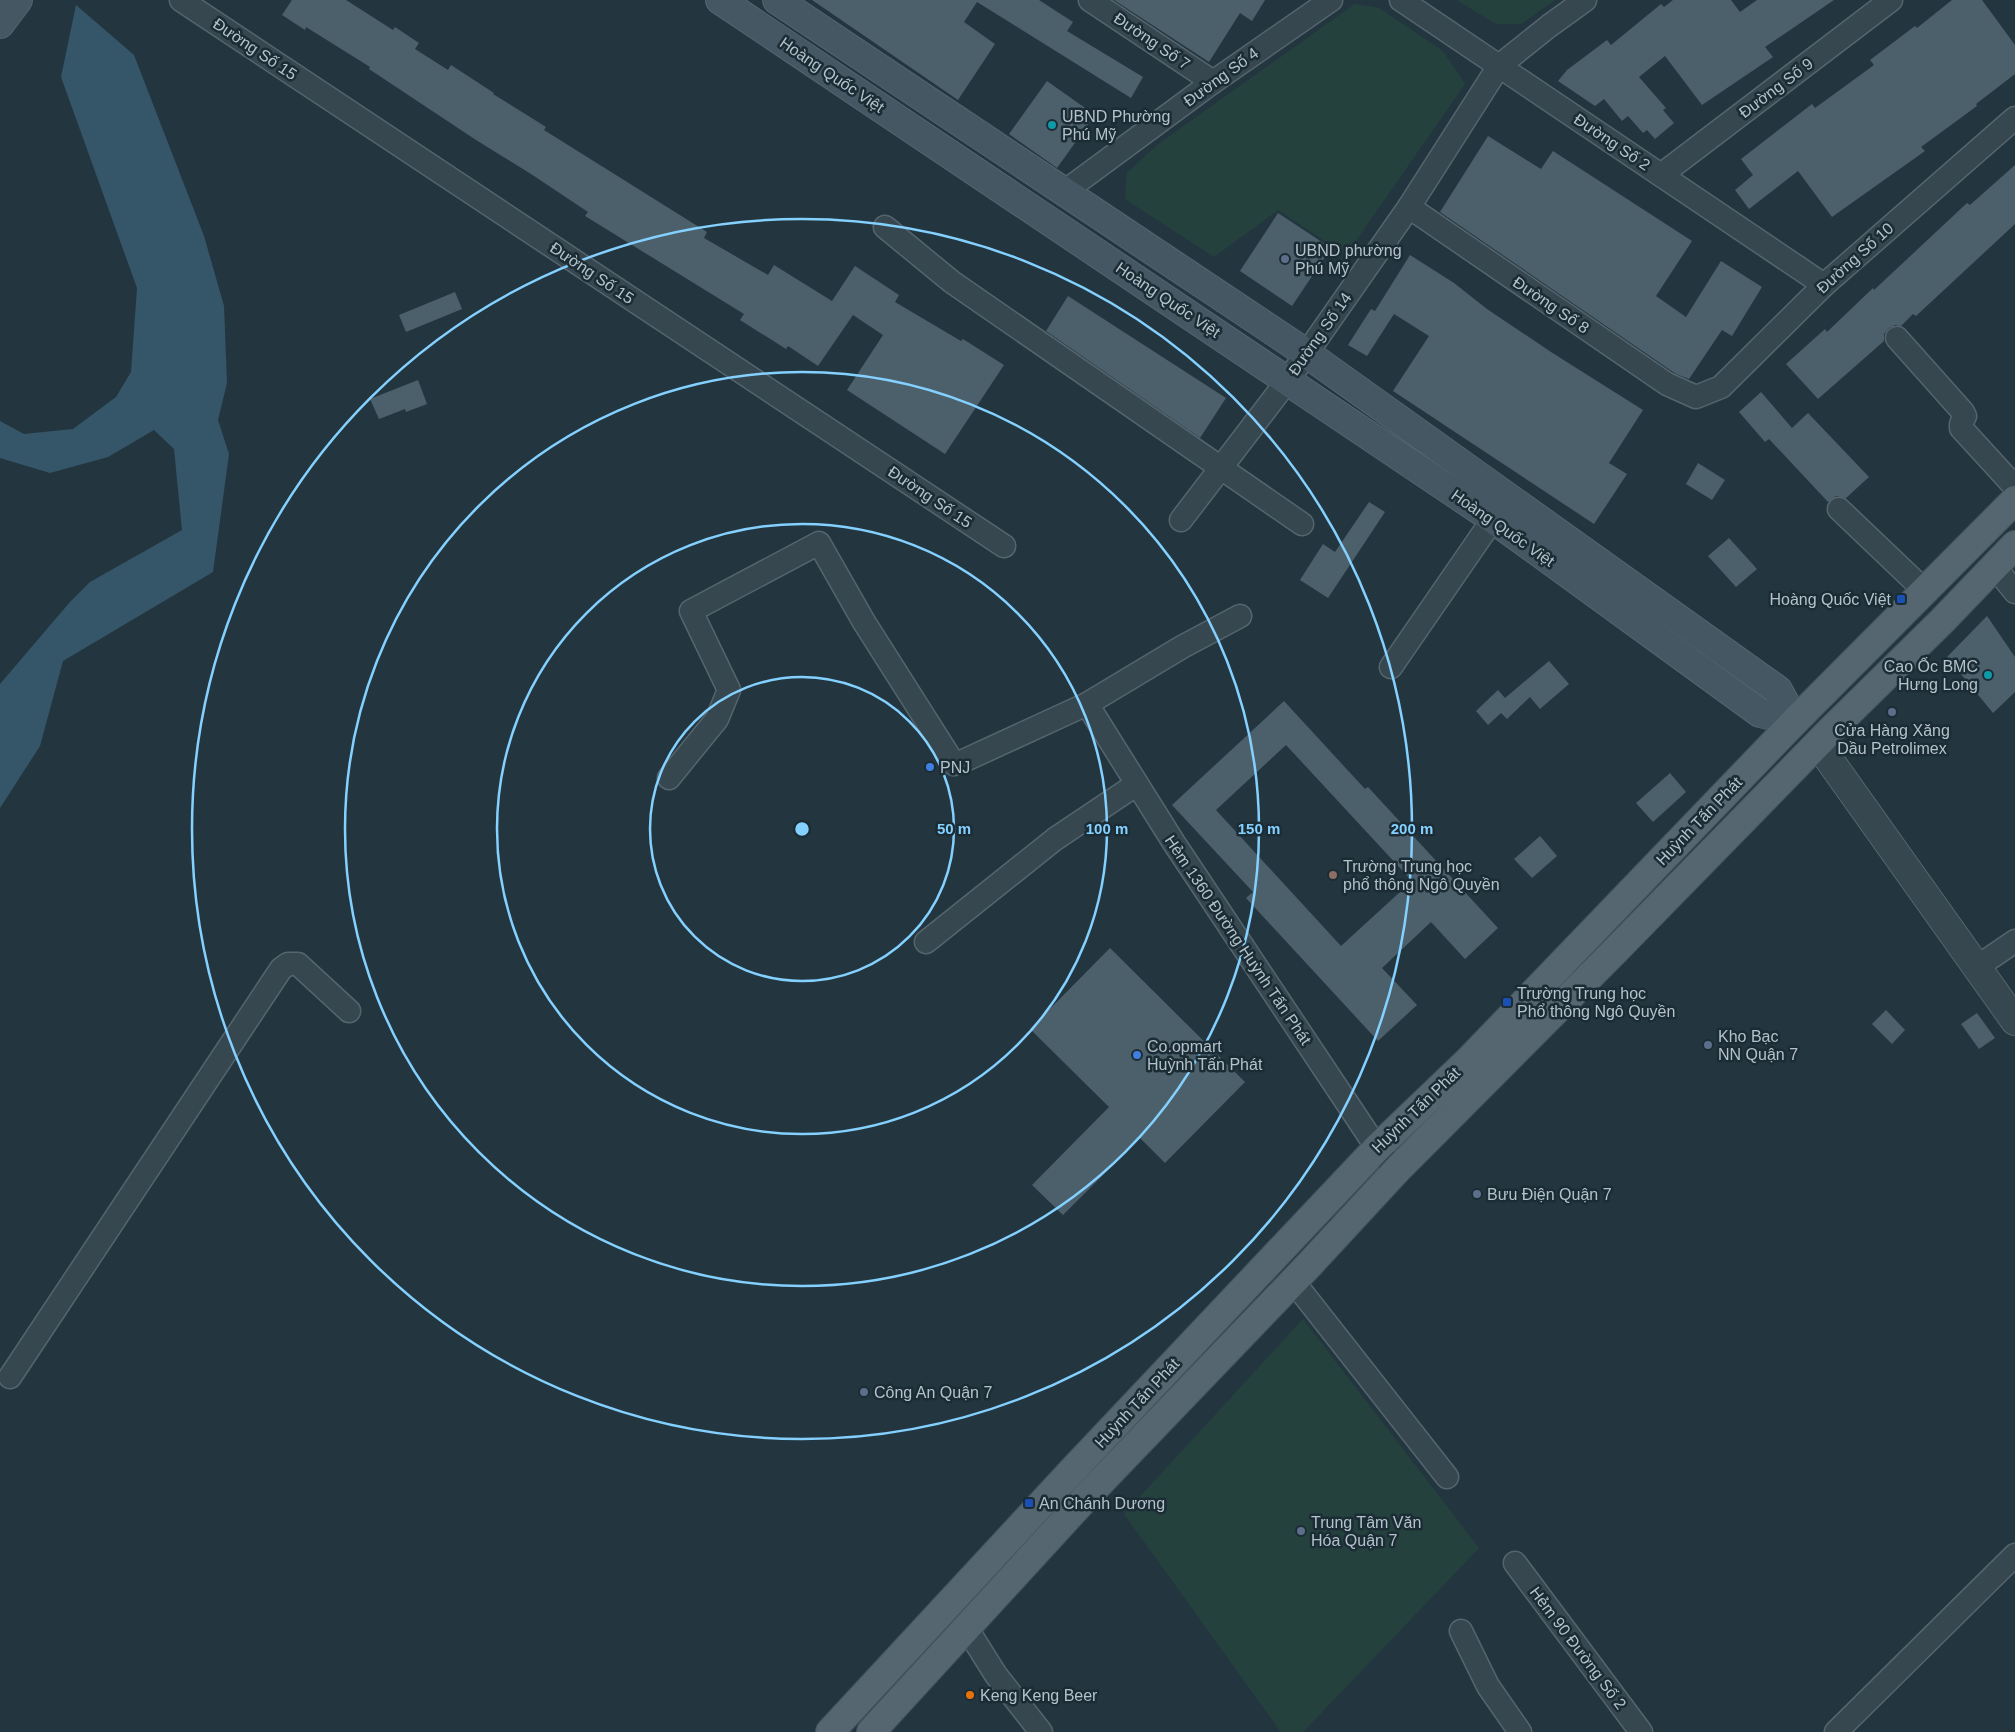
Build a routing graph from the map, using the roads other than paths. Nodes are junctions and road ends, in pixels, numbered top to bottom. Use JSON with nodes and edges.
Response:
{"nodes":[{"id":1,"x":18,"y":0,"type":"edge"},
{"id":2,"x":181,"y":0,"type":"edge"},
{"id":3,"x":720,"y":0,"type":"edge"},
{"id":4,"x":777,"y":0,"type":"edge"},
{"id":5,"x":1090,"y":0,"type":"edge"},
{"id":6,"x":1331,"y":0,"type":"edge"},
{"id":7,"x":1401,"y":0,"type":"edge"},
{"id":8,"x":1585,"y":0,"type":"edge"},
{"id":9,"x":1891,"y":0,"type":"edge"},
{"id":10,"x":0,"y":24,"type":"edge"},
{"id":11,"x":1500,"y":66,"type":"junction"},
{"id":12,"x":1213,"y":82,"type":"junction"},
{"id":13,"x":2015,"y":118,"type":"edge"},
{"id":14,"x":1661,"y":176,"type":"junction"},
{"id":15,"x":1064,"y":192,"type":"junction"},
{"id":16,"x":1409,"y":207,"type":"junction"},
{"id":17,"x":885,"y":227,"type":"dead end"},
{"id":18,"x":1824,"y":285,"type":"junction"},
{"id":19,"x":1897,"y":338,"type":"dead end"},
{"id":20,"x":1306,"y":353,"type":"junction"},
{"id":21,"x":1288,"y":380,"type":"junction"},
{"id":22,"x":1696,"y":397,"type":"joint"},
{"id":23,"x":1222,"y":468,"type":"junction"},
{"id":24,"x":2015,"y":487,"type":"edge"},
{"id":25,"x":2015,"y":500,"type":"edge"},
{"id":26,"x":1839,"y":510,"type":"dead end"},
{"id":27,"x":1494,"y":519,"type":"junction"},
{"id":28,"x":1181,"y":520,"type":"dead end"},
{"id":29,"x":1302,"y":524,"type":"dead end"},
{"id":30,"x":2015,"y":545,"type":"edge"},
{"id":31,"x":1004,"y":546,"type":"dead end"},
{"id":32,"x":1994,"y":566,"type":"junction"},
{"id":33,"x":1925,"y":591,"type":"junction"},
{"id":34,"x":2015,"y":592,"type":"edge"},
{"id":35,"x":1240,"y":616,"type":"dead end"},
{"id":36,"x":1391,"y":667,"type":"dead end"},
{"id":37,"x":1087,"y":704,"type":"junction"},
{"id":38,"x":1795,"y":722,"type":"junction"},
{"id":39,"x":1818,"y":744,"type":"junction"},
{"id":40,"x":669,"y":778,"type":"dead end"},
{"id":41,"x":1136,"y":784,"type":"junction"},
{"id":42,"x":2015,"y":940,"type":"edge"},
{"id":43,"x":926,"y":942,"type":"dead end"},
{"id":44,"x":1977,"y":967,"type":"junction"},
{"id":45,"x":349,"y":1011,"type":"dead end"},
{"id":46,"x":2015,"y":1021,"type":"edge"},
{"id":47,"x":1377,"y":1148,"type":"junction"},
{"id":48,"x":1396,"y":1171,"type":"junction"},
{"id":49,"x":1294,"y":1281,"type":"junction"},
{"id":50,"x":10,"y":1377,"type":"dead end"},
{"id":51,"x":1447,"y":1477,"type":"dead end"},
{"id":52,"x":2015,"y":1555,"type":"edge"},
{"id":53,"x":1515,"y":1564,"type":"dead end"},
{"id":54,"x":966,"y":1627,"type":"junction"},
{"id":55,"x":1461,"y":1631,"type":"dead end"},
{"id":56,"x":830,"y":1732,"type":"edge"},
{"id":57,"x":871,"y":1732,"type":"edge"},
{"id":58,"x":1041,"y":1732,"type":"edge"},
{"id":59,"x":1520,"y":1732,"type":"edge"},
{"id":60,"x":1641,"y":1732,"type":"edge"},
{"id":61,"x":1836,"y":1732,"type":"edge"}],
"edges":[{"from":1,"to":10,"type":"main road"},
{"from":2,"to":31,"type":"street","name":"Đường Số 15"},
{"from":3,"to":21,"type":"main road","name":"Hoàng Quốc Việt"},
{"from":4,"to":15,"type":"main road","name":"Hoàng Quốc Việt"},
{"from":5,"to":12,"type":"street","name":"Đường Số 7"},
{"from":6,"to":12,"type":"street","name":"Đường Số 4"},
{"from":7,"to":11,"type":"street","name":"Đường Số 2"},
{"from":8,"to":11,"type":"street","name":"Đường Số 14"},
{"from":9,"to":14,"type":"street","name":"Đường Số 9"},
{"from":11,"to":14,"type":"street","name":"Đường Số 2"},
{"from":11,"to":16,"type":"street","name":"Đường Số 14"},
{"from":12,"to":15,"type":"street","name":"Đường Số 4"},
{"from":13,"to":18,"type":"street","name":"Đường Số 10"},
{"from":14,"to":18,"type":"street","name":"Đường Số 2"},
{"from":15,"to":20,"type":"main road","name":"Hoàng Quốc Việt"},
{"from":16,"to":20,"type":"street","name":"Đường Số 14"},
{"from":16,"to":22,"type":"street","name":"Đường Số 8"},
{"from":17,"to":23,"type":"street"},
{"from":18,"to":22,"type":"street","name":"Đường Số 10"},
{"from":19,"to":24,"type":"street"},
{"from":20,"to":21,"type":"street","name":"Đường Số 14"},
{"from":20,"to":38,"type":"main road","name":"Hoàng Quốc Việt"},
{"from":21,"to":23,"type":"street","name":"Đường Số 14"},
{"from":21,"to":27,"type":"main road","name":"Hoàng Quốc Việt"},
{"from":23,"to":28,"type":"street","name":"Đường Số 14"},
{"from":23,"to":29,"type":"street"},
{"from":25,"to":33,"type":"main road","name":"Huỳnh Tấn Phát"},
{"from":26,"to":33,"type":"street"},
{"from":27,"to":36,"type":"street"},
{"from":27,"to":38,"type":"main road","name":"Hoàng Quốc Việt"},
{"from":30,"to":32,"type":"main road","name":"Huỳnh Tấn Phát"},
{"from":32,"to":34,"type":"street"},
{"from":32,"to":39,"type":"main road","name":"Huỳnh Tấn Phát"},
{"from":33,"to":38,"type":"main road","name":"Huỳnh Tấn Phát"},
{"from":35,"to":37,"type":"street"},
{"from":37,"to":40,"type":"street"},
{"from":37,"to":41,"type":"street","name":"Hẻm 1360 Đường Huỳnh Tấn Phát"},
{"from":38,"to":39,"type":"main road"},
{"from":38,"to":47,"type":"main road","name":"Huỳnh Tấn Phát"},
{"from":39,"to":44,"type":"street"},
{"from":39,"to":48,"type":"main road","name":"Huỳnh Tấn Phát"},
{"from":41,"to":43,"type":"street"},
{"from":41,"to":47,"type":"street","name":"Hẻm 1360 Đường Huỳnh Tấn Phát"},
{"from":42,"to":44,"type":"street"},
{"from":44,"to":46,"type":"street"},
{"from":45,"to":50,"type":"street"},
{"from":47,"to":48,"type":"street","name":"Hẻm 1360 Đường Huỳnh Tấn Phát"},
{"from":47,"to":56,"type":"main road","name":"Huỳnh Tấn Phát"},
{"from":48,"to":49,"type":"main road","name":"Huỳnh Tấn Phát"},
{"from":49,"to":51,"type":"street"},
{"from":49,"to":54,"type":"main road","name":"Huỳnh Tấn Phát"},
{"from":52,"to":61,"type":"street"},
{"from":53,"to":60,"type":"street","name":"Hẻm 90 Đường Số 2"},
{"from":54,"to":57,"type":"main road","name":"Huỳnh Tấn Phát"},
{"from":54,"to":58,"type":"street"},
{"from":55,"to":59,"type":"street"}]}
